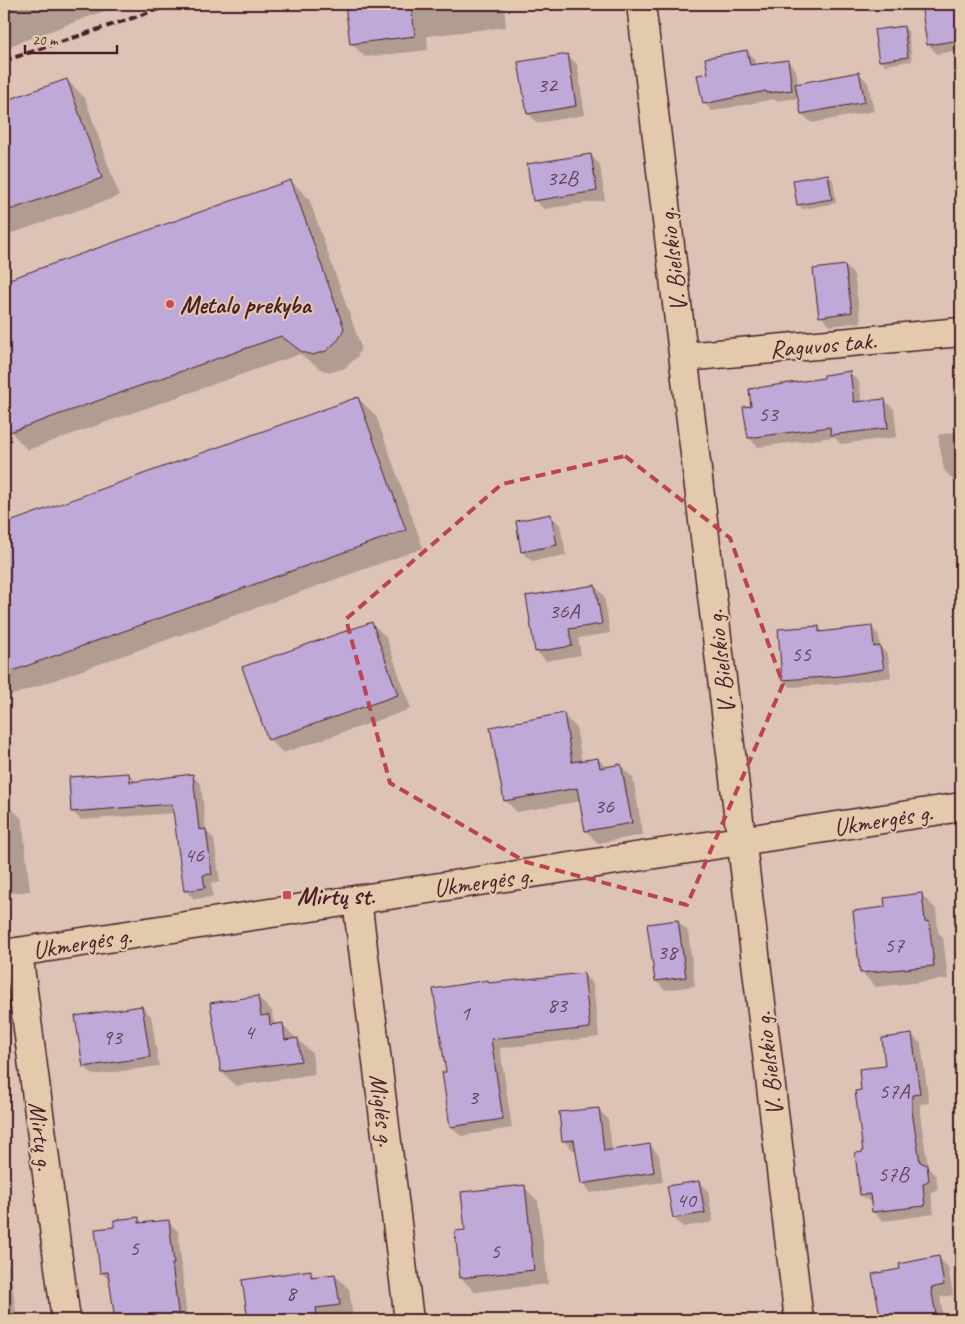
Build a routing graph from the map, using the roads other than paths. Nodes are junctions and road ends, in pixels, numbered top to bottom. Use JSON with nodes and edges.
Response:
{"nodes":[{"id":1,"x":641,"y":4,"type":"edge"},
{"id":2,"x":961,"y":332,"type":"edge"},
{"id":3,"x":684,"y":357,"type":"junction"},
{"id":4,"x":961,"y":807,"type":"edge"},
{"id":5,"x":742,"y":842,"type":"junction"},
{"id":6,"x":357,"y":900,"type":"junction"},
{"id":7,"x":11,"y":953,"type":"edge"},
{"id":8,"x":66,"y":1320,"type":"edge"},
{"id":9,"x":409,"y":1320,"type":"edge"},
{"id":10,"x":799,"y":1320,"type":"edge"}],
"edges":[{"from":1,"to":3,"type":"street","name":"V. Bielskio g."},
{"from":2,"to":3,"type":"street","name":"Raguvos tak."},
{"from":3,"to":5,"type":"street","name":"V. Bielskio g."},
{"from":4,"to":5,"type":"street","name":"Ukmergės g."},
{"from":5,"to":6,"type":"street","name":"Ukmergės g."},
{"from":5,"to":10,"type":"street","name":"V. Bielskio g."},
{"from":6,"to":7,"type":"street","name":"Ukmergės g."},
{"from":6,"to":9,"type":"street","name":"Miglės g."},
{"from":7,"to":8,"type":"street","name":"Mirtų g."}]}
